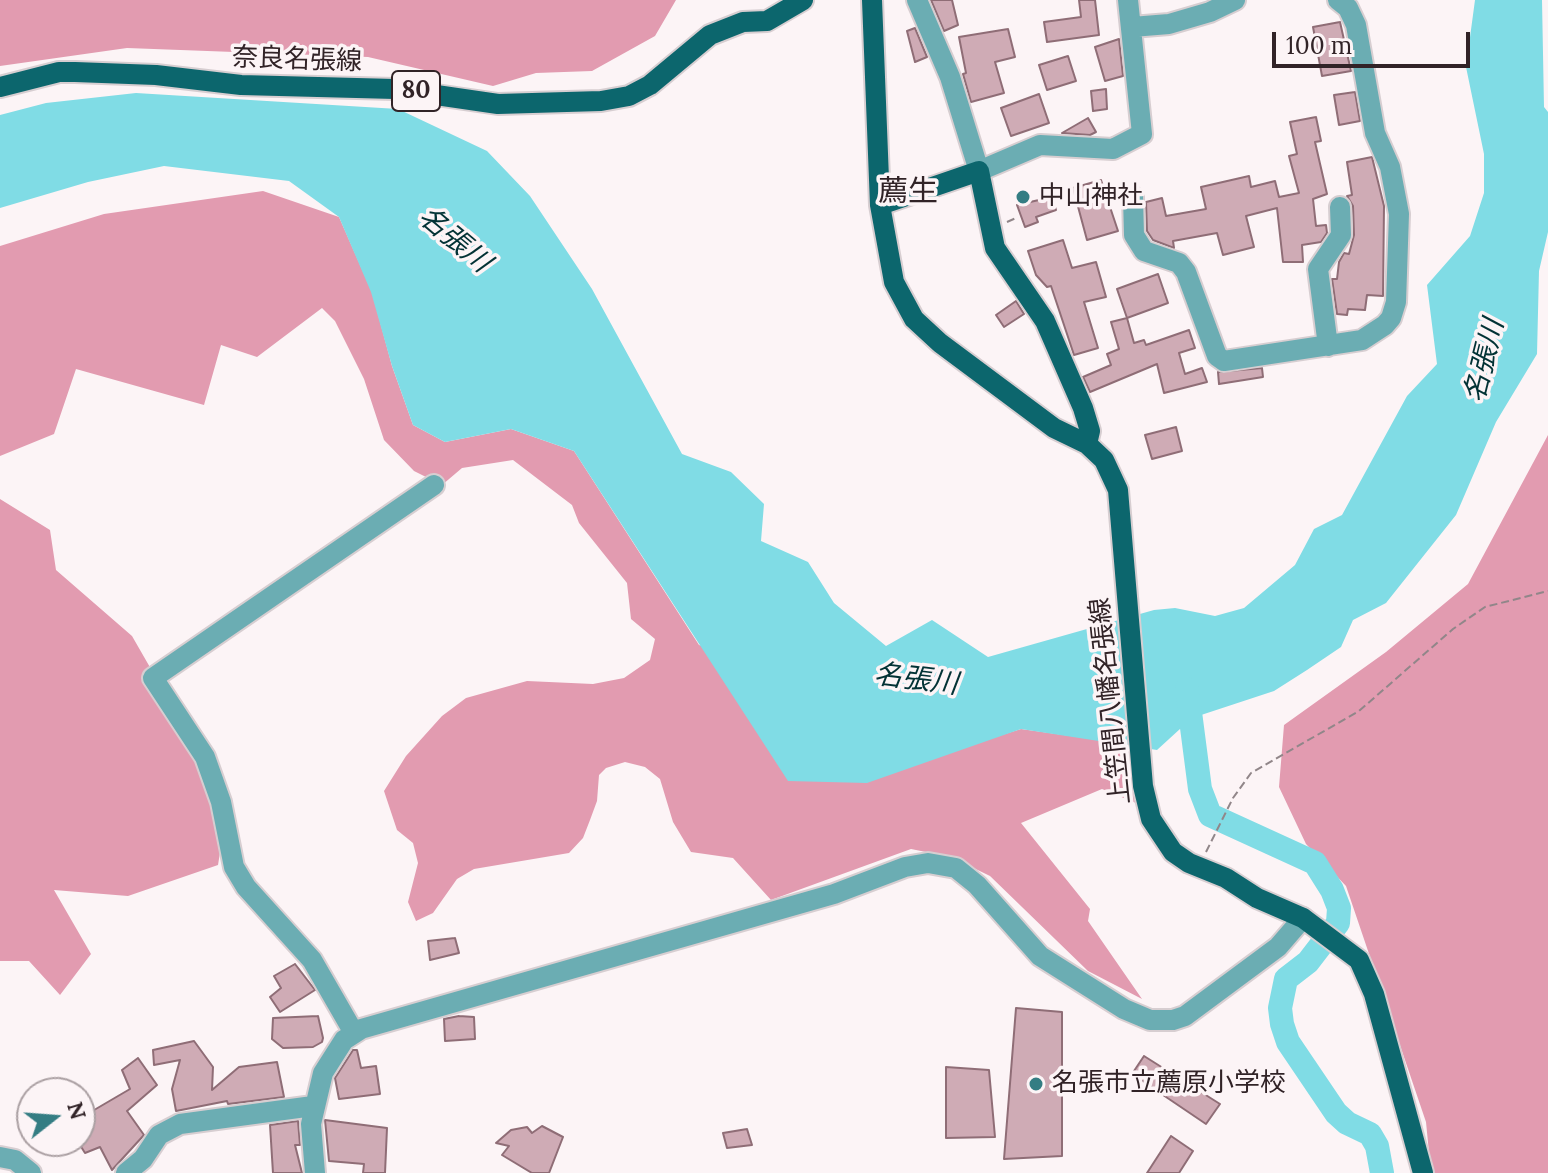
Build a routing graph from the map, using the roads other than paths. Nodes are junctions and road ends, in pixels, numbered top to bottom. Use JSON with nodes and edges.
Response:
{"nodes":[{"id":1,"x":803,"y":0,"type":"edge"},
{"id":2,"x":872,"y":0,"type":"edge"},
{"id":3,"x":917,"y":0,"type":"edge"},
{"id":4,"x":1128,"y":0,"type":"edge"},
{"id":5,"x":1235,"y":0,"type":"edge"},
{"id":6,"x":1338,"y":0,"type":"edge"},
{"id":7,"x":1132,"y":27,"type":"junction"},
{"id":8,"x":0,"y":87,"type":"edge"},
{"id":9,"x":979,"y":171,"type":"junction"},
{"id":10,"x":1133,"y":197,"type":"dead end"},
{"id":11,"x":880,"y":205,"type":"junction"},
{"id":12,"x":1340,"y":207,"type":"dead end"},
{"id":13,"x":1328,"y":346,"type":"junction"},
{"id":14,"x":1087,"y":444,"type":"junction"},
{"id":15,"x":434,"y":485,"type":"dead end"},
{"id":16,"x":1309,"y":922,"type":"junction"},
{"id":17,"x":354,"y":1033,"type":"junction"},
{"id":18,"x":313,"y":1106,"type":"junction"},
{"id":19,"x":0,"y":1157,"type":"edge"},
{"id":20,"x":31,"y":1173,"type":"edge"},
{"id":21,"x":126,"y":1173,"type":"edge"},
{"id":22,"x":315,"y":1173,"type":"edge"},
{"id":23,"x":1423,"y":1173,"type":"edge"}],
"edges":[{"from":1,"to":8,"type":"main road","name":"奈良名張線","number":"80"},
{"from":2,"to":11,"type":"main road","name":"上笠間八幡名張線"},
{"from":3,"to":9,"type":"street"},
{"from":4,"to":7,"type":"street"},
{"from":5,"to":7,"type":"street"},
{"from":6,"to":13,"type":"street"},
{"from":7,"to":9,"type":"street"},
{"from":9,"to":11,"type":"main road"},
{"from":9,"to":14,"type":"main road"},
{"from":10,"to":13,"type":"street"},
{"from":11,"to":14,"type":"main road","name":"上笠間八幡名張線"},
{"from":12,"to":13,"type":"street"},
{"from":14,"to":16,"type":"main road","name":"上笠間八幡名張線"},
{"from":15,"to":17,"type":"street"},
{"from":16,"to":17,"type":"street"},
{"from":16,"to":23,"type":"main road","name":"上笠間八幡名張線"},
{"from":17,"to":18,"type":"street"},
{"from":18,"to":21,"type":"street"},
{"from":18,"to":22,"type":"street"},
{"from":19,"to":20,"type":"street"}]}
